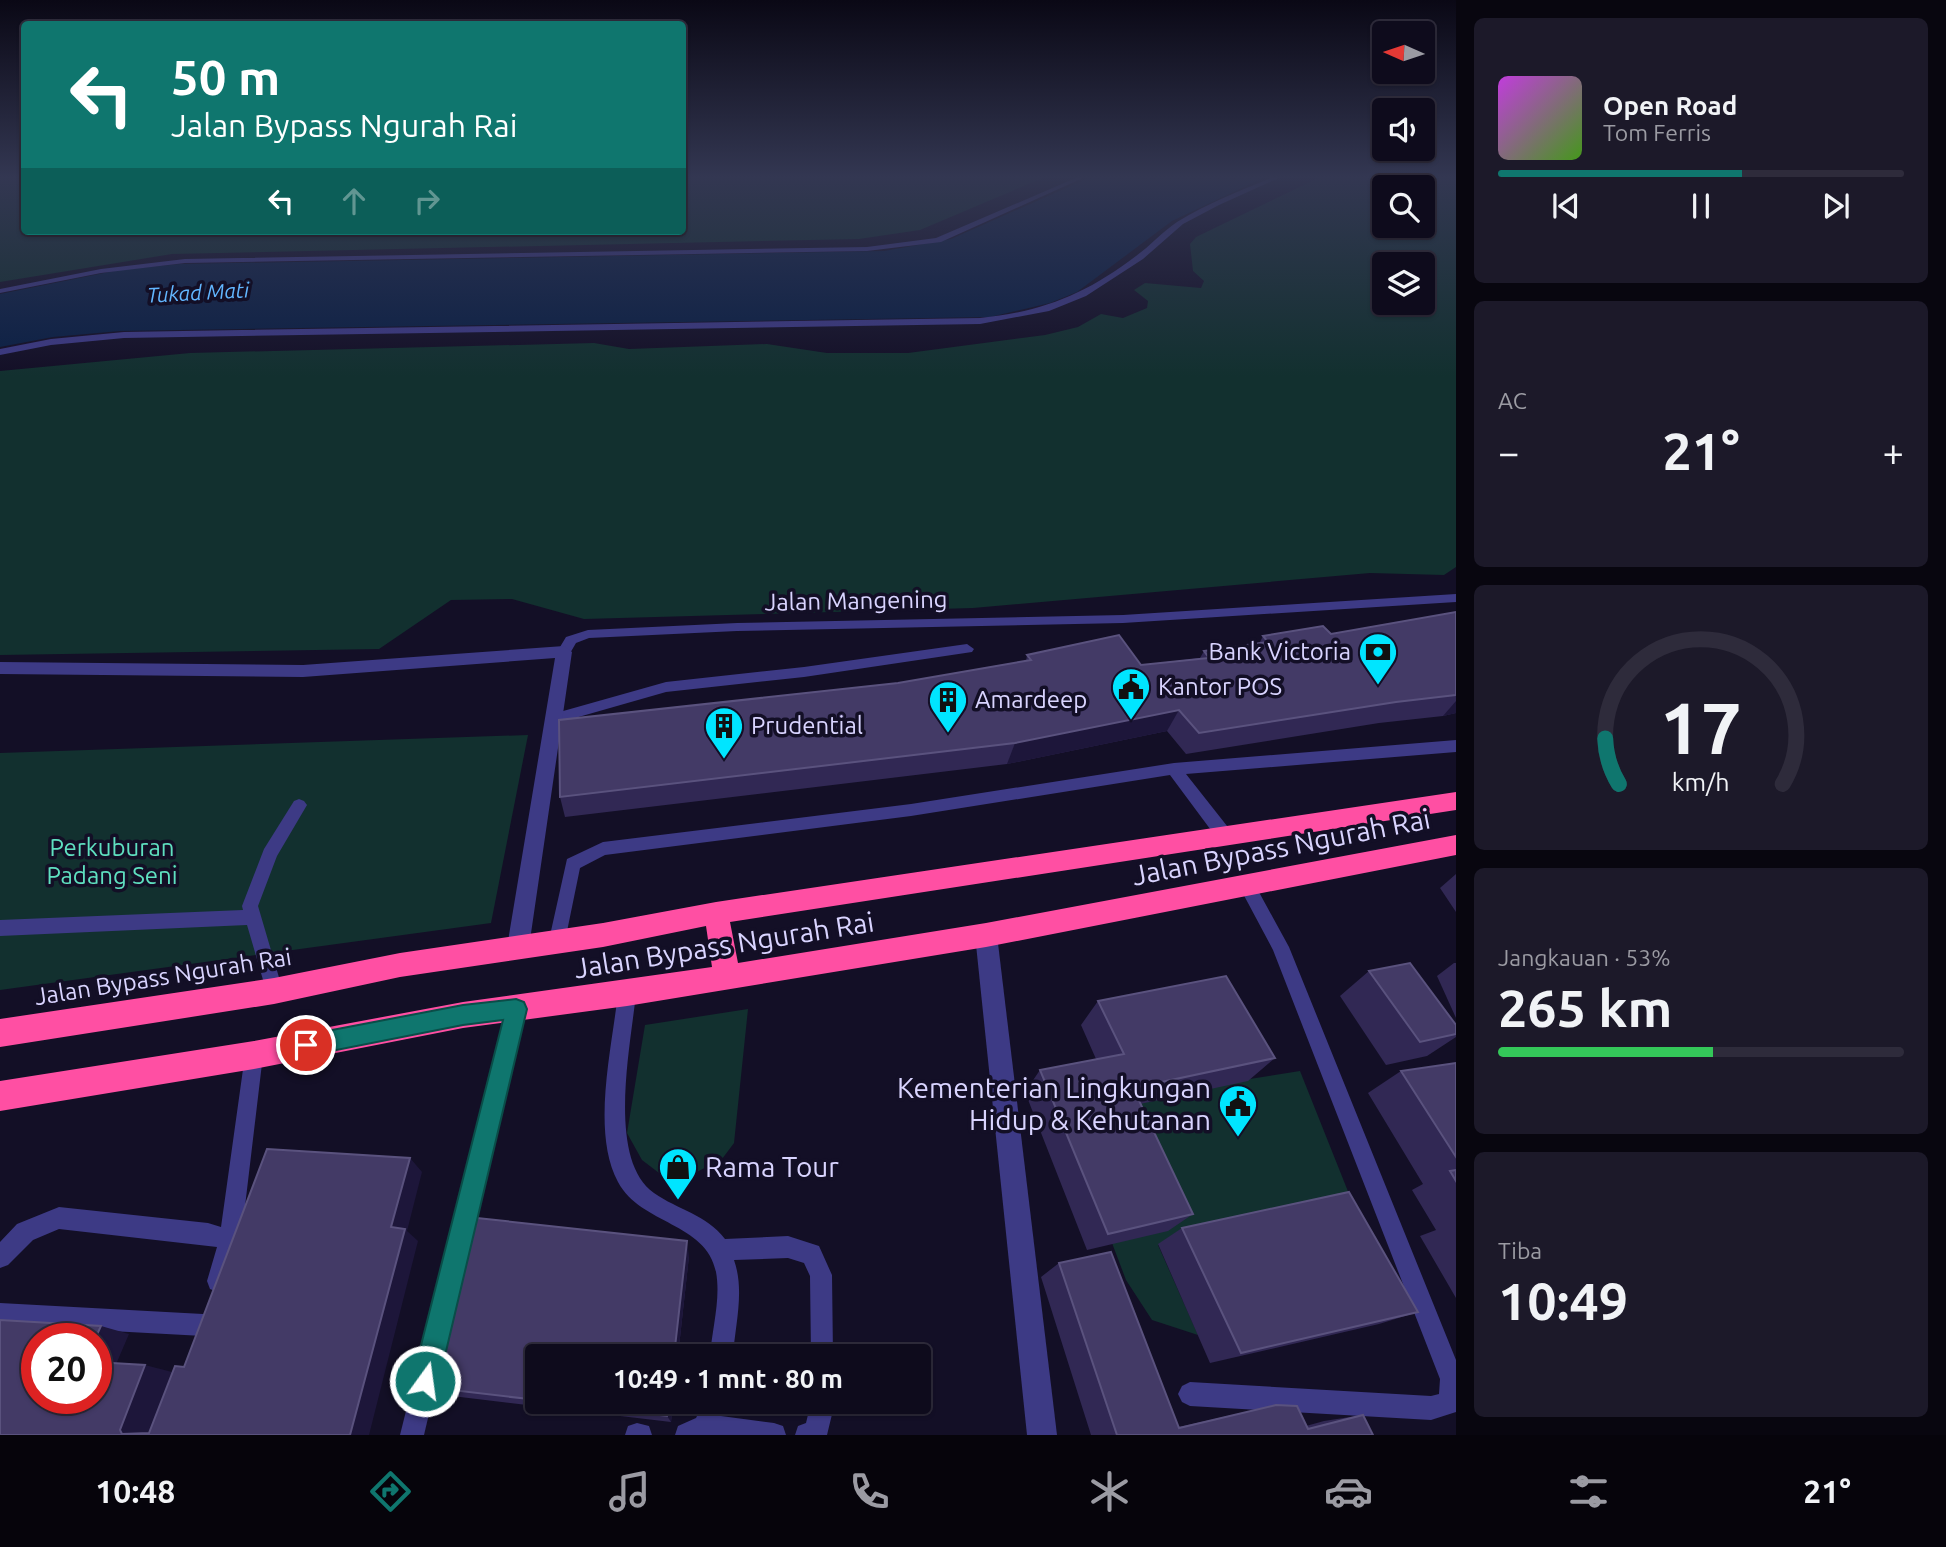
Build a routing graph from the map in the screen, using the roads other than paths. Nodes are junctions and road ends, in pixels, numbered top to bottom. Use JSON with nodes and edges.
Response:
{"nodes":[{"id":1,"x":914,"y":244,"type":"edge"},
{"id":2,"x":1156,"y":244,"type":"edge"},
{"id":3,"x":0,"y":291,"type":"edge"},
{"id":4,"x":0,"y":352,"type":"edge"},
{"id":5,"x":1456,"y":598,"type":"edge"},
{"id":6,"x":967,"y":649,"type":"dead end"},
{"id":7,"x":564,"y":652,"type":"junction"},
{"id":8,"x":0,"y":668,"type":"edge"},
{"id":9,"x":554,"y":719,"type":"junction"},
{"id":10,"x":1456,"y":746,"type":"edge"},
{"id":11,"x":1174,"y":769,"type":"junction"},
{"id":12,"x":1456,"y":800,"type":"edge"},
{"id":13,"x":299,"y":805,"type":"dead end"},
{"id":14,"x":1225,"y":836,"type":"junction"},
{"id":15,"x":1456,"y":845,"type":"edge"},
{"id":16,"x":1248,"y":888,"type":"junction"},
{"id":17,"x":716,"y":914,"type":"junction"},
{"id":18,"x":251,"y":917,"type":"junction"},
{"id":19,"x":0,"y":928,"type":"edge"},
{"id":20,"x":986,"y":935,"type":"junction"},
{"id":21,"x":558,"y":940,"type":"junction"},
{"id":22,"x":518,"y":947,"type":"junction"},
{"id":23,"x":727,"y":977,"type":"junction"},
{"id":24,"x":274,"y":991,"type":"junction"},
{"id":25,"x":627,"y":993,"type":"junction"},
{"id":26,"x":516,"y":1009,"type":"junction"},
{"id":27,"x":0,"y":1033,"type":"edge"},
{"id":28,"x":254,"y":1055,"type":"junction"},
{"id":29,"x":0,"y":1096,"type":"edge"},
{"id":30,"x":230,"y":1240,"type":"junction"},
{"id":31,"x":721,"y":1250,"type":"junction"},
{"id":32,"x":0,"y":1257,"type":"edge"},
{"id":33,"x":0,"y":1314,"type":"edge"},
{"id":34,"x":203,"y":1325,"type":"junction"},
{"id":35,"x":722,"y":1344,"type":"edge"},
{"id":36,"x":822,"y":1344,"type":"edge"},
{"id":37,"x":194,"y":1350,"type":"edge"},
{"id":38,"x":1190,"y":1394,"type":"dead end"},
{"id":39,"x":708,"y":1414,"type":"edge"},
{"id":40,"x":820,"y":1414,"type":"edge"},
{"id":41,"x":696,"y":1431,"type":"edge"},
{"id":42,"x":412,"y":1435,"type":"edge"},
{"id":43,"x":774,"y":1435,"type":"edge"},
{"id":44,"x":807,"y":1435,"type":"edge"},
{"id":45,"x":1042,"y":1435,"type":"edge"}],
"edges":[{"from":1,"to":3,"type":"lane"},
{"from":2,"to":4,"type":"lane"},
{"from":5,"to":7,"type":"lane","name":"Jalan Mangening"},
{"from":6,"to":9,"type":"lane"},
{"from":7,"to":8,"type":"street"},
{"from":7,"to":9,"type":"street"},
{"from":9,"to":22,"type":"street"},
{"from":10,"to":11,"type":"lane"},
{"from":11,"to":14,"type":"lane"},
{"from":11,"to":21,"type":"lane"},
{"from":12,"to":14,"type":"highway","name":"Jalan Bypass Ngurah Rai"},
{"from":13,"to":18,"type":"lane"},
{"from":14,"to":17,"type":"highway","name":"Jalan Bypass Ngurah Rai"},
{"from":15,"to":16,"type":"highway","name":"Jalan Bypass Ngurah Rai"},
{"from":16,"to":20,"type":"highway","name":"Jalan Bypass Ngurah Rai"},
{"from":16,"to":38,"type":"lane"},
{"from":17,"to":21,"type":"highway","name":"Jalan Bypass Ngurah Rai"},
{"from":17,"to":23,"type":"highway"},
{"from":18,"to":19,"type":"lane"},
{"from":18,"to":24,"type":"lane"},
{"from":20,"to":23,"type":"highway","name":"Jalan Bypass Ngurah Rai"},
{"from":20,"to":45,"type":"street"},
{"from":21,"to":22,"type":"highway","name":"Jalan Bypass Ngurah Rai"},
{"from":22,"to":24,"type":"highway","name":"Jalan Bypass Ngurah Rai"},
{"from":23,"to":25,"type":"highway","name":"Jalan Bypass Ngurah Rai"},
{"from":24,"to":27,"type":"highway","name":"Jalan Bypass Ngurah Rai"},
{"from":25,"to":26,"type":"highway","name":"Jalan Bypass Ngurah Rai"},
{"from":25,"to":31,"type":"lane"},
{"from":26,"to":28,"type":"highway","name":"Jalan Bypass Ngurah Rai"},
{"from":26,"to":42,"type":"lane"},
{"from":28,"to":29,"type":"highway","name":"Jalan Bypass Ngurah Rai"},
{"from":28,"to":30,"type":"lane"},
{"from":30,"to":32,"type":"lane"},
{"from":30,"to":34,"type":"lane"},
{"from":31,"to":35,"type":"lane"},
{"from":31,"to":36,"type":"lane"},
{"from":33,"to":34,"type":"lane"},
{"from":34,"to":37,"type":"lane"},
{"from":39,"to":41,"type":"lane"},
{"from":40,"to":44,"type":"lane"},
{"from":41,"to":43,"type":"lane"}]}
